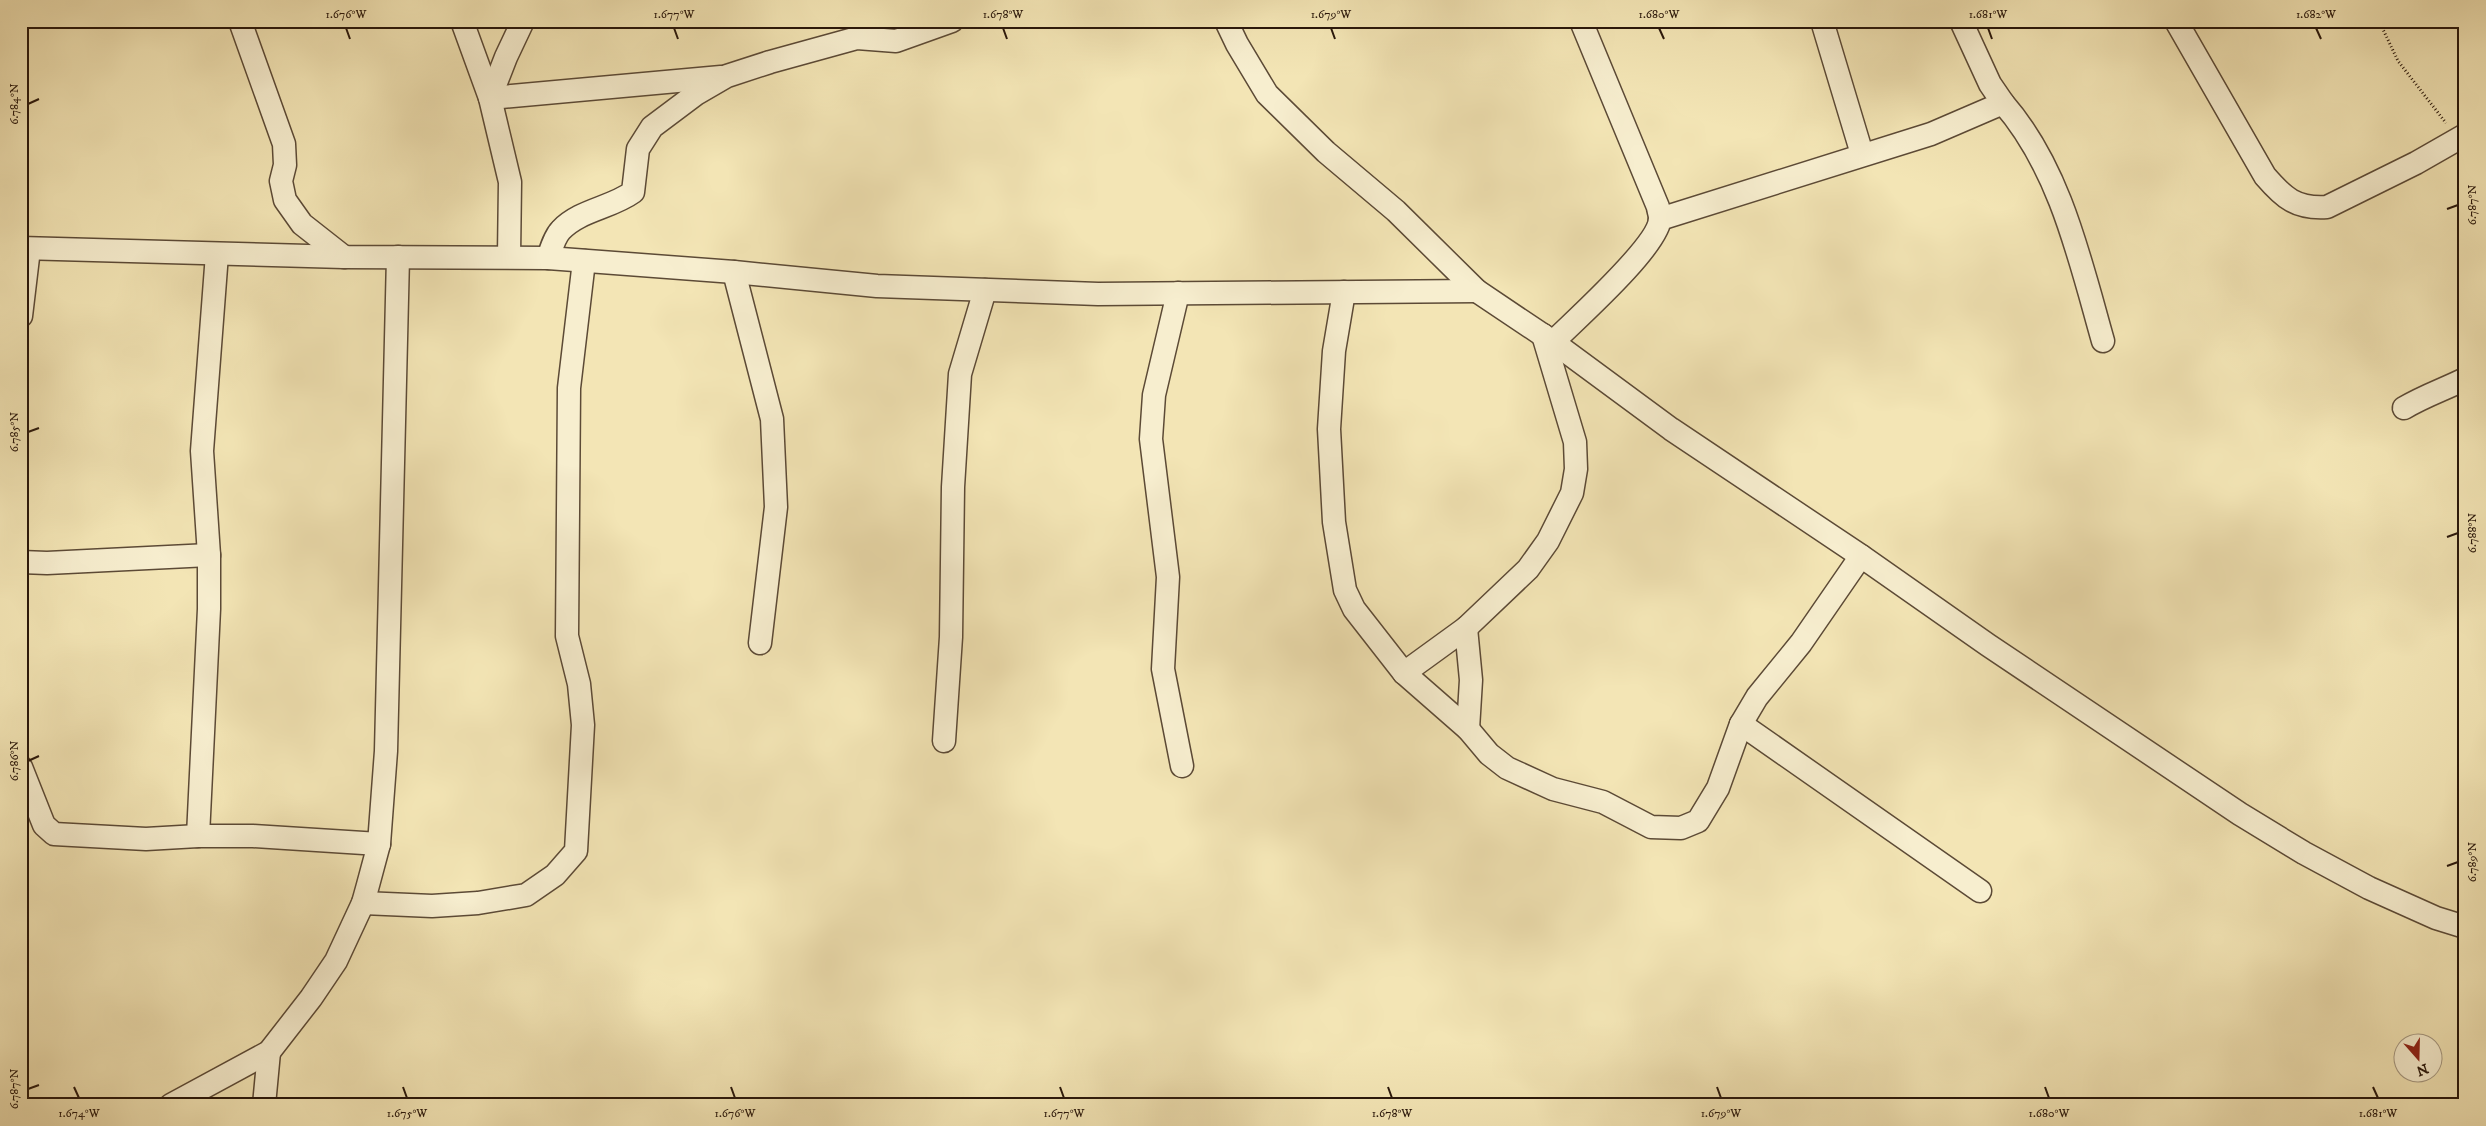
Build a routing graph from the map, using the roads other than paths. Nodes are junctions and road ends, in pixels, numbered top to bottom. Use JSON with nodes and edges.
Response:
{"nodes":[{"id":1,"x":240,"y":21,"type":"edge"},
{"id":2,"x":462,"y":21,"type":"edge"},
{"id":3,"x":523,"y":21,"type":"edge"},
{"id":4,"x":952,"y":21,"type":"edge"},
{"id":5,"x":1226,"y":21,"type":"edge"},
{"id":6,"x":1581,"y":21,"type":"edge"},
{"id":7,"x":1822,"y":21,"type":"edge"},
{"id":8,"x":1961,"y":21,"type":"edge"},
{"id":9,"x":2176,"y":21,"type":"edge"},
{"id":10,"x":882,"y":31,"type":"edge"},
{"id":11,"x":727,"y":76,"type":"junction"},
{"id":12,"x":490,"y":98,"type":"junction"},
{"id":13,"x":2003,"y":103,"type":"junction"},
{"id":14,"x":2461,"y":137,"type":"edge"},
{"id":15,"x":1862,"y":154,"type":"junction"},
{"id":16,"x":1660,"y":219,"type":"junction"},
{"id":17,"x":25,"y":248,"type":"edge"},
{"id":18,"x":217,"y":254,"type":"junction"},
{"id":19,"x":509,"y":256,"type":"junction"},
{"id":20,"x":344,"y":257,"type":"junction"},
{"id":21,"x":398,"y":257,"type":"junction"},
{"id":22,"x":548,"y":258,"type":"junction"},
{"id":23,"x":584,"y":261,"type":"junction"},
{"id":24,"x":734,"y":272,"type":"junction"},
{"id":25,"x":985,"y":290,"type":"junction"},
{"id":26,"x":1477,"y":290,"type":"junction"},
{"id":27,"x":1344,"y":292,"type":"junction"},
{"id":28,"x":1178,"y":294,"type":"junction"},
{"id":29,"x":21,"y":316,"type":"edge"},
{"id":30,"x":1548,"y":339,"type":"junction"},
{"id":31,"x":2103,"y":341,"type":"dead end"},
{"id":32,"x":2465,"y":379,"type":"edge"},
{"id":33,"x":2404,"y":408,"type":"dead end"},
{"id":34,"x":210,"y":555,"type":"junction"},
{"id":35,"x":1861,"y":556,"type":"junction"},
{"id":36,"x":21,"y":562,"type":"edge"},
{"id":37,"x":1466,"y":628,"type":"junction"},
{"id":38,"x":760,"y":643,"type":"dead end"},
{"id":39,"x":1404,"y":673,"type":"junction"},
{"id":40,"x":1741,"y":724,"type":"junction"},
{"id":41,"x":1468,"y":729,"type":"junction"},
{"id":42,"x":944,"y":741,"type":"dead end"},
{"id":43,"x":1182,"y":766,"type":"dead end"},
{"id":44,"x":21,"y":767,"type":"edge"},
{"id":45,"x":198,"y":836,"type":"junction"},
{"id":46,"x":379,"y":844,"type":"junction"},
{"id":47,"x":1980,"y":891,"type":"dead end"},
{"id":48,"x":363,"y":903,"type":"junction"},
{"id":49,"x":2465,"y":926,"type":"edge"},
{"id":50,"x":270,"y":1052,"type":"junction"},
{"id":51,"x":175,"y":1104,"type":"edge"},
{"id":52,"x":264,"y":1105,"type":"edge"}],
"edges":[{"from":1,"to":20,"type":"street"},
{"from":2,"to":12,"type":"street"},
{"from":3,"to":12,"type":"street"},
{"from":4,"to":10,"type":"street"},
{"from":5,"to":26,"type":"street"},
{"from":6,"to":16,"type":"street"},
{"from":7,"to":15,"type":"street"},
{"from":8,"to":13,"type":"street"},
{"from":9,"to":14,"type":"street"},
{"from":10,"to":11,"type":"street"},
{"from":11,"to":12,"type":"street"},
{"from":11,"to":22,"type":"street"},
{"from":12,"to":19,"type":"street"},
{"from":13,"to":15,"type":"street"},
{"from":13,"to":31,"type":"street"},
{"from":15,"to":16,"type":"street"},
{"from":16,"to":30,"type":"street"},
{"from":17,"to":18,"type":"street"},
{"from":17,"to":29,"type":"street"},
{"from":18,"to":20,"type":"street"},
{"from":18,"to":34,"type":"street"},
{"from":19,"to":21,"type":"street"},
{"from":19,"to":22,"type":"street"},
{"from":20,"to":21,"type":"street"},
{"from":21,"to":46,"type":"street"},
{"from":22,"to":23,"type":"street"},
{"from":23,"to":24,"type":"street"},
{"from":23,"to":48,"type":"street"},
{"from":24,"to":25,"type":"street"},
{"from":24,"to":38,"type":"street"},
{"from":25,"to":28,"type":"street"},
{"from":25,"to":42,"type":"street"},
{"from":26,"to":27,"type":"street"},
{"from":26,"to":30,"type":"street"},
{"from":27,"to":28,"type":"street"},
{"from":27,"to":39,"type":"street"},
{"from":28,"to":43,"type":"street"},
{"from":30,"to":35,"type":"street"},
{"from":30,"to":37,"type":"street"},
{"from":32,"to":33,"type":"street"},
{"from":34,"to":36,"type":"street"},
{"from":34,"to":45,"type":"street"},
{"from":35,"to":40,"type":"street"},
{"from":35,"to":49,"type":"street"},
{"from":37,"to":39,"type":"street"},
{"from":37,"to":41,"type":"street"},
{"from":39,"to":41,"type":"street"},
{"from":40,"to":41,"type":"street"},
{"from":40,"to":47,"type":"street"},
{"from":44,"to":45,"type":"street"},
{"from":45,"to":46,"type":"street"},
{"from":46,"to":48,"type":"street"},
{"from":48,"to":50,"type":"street"},
{"from":50,"to":51,"type":"street"},
{"from":50,"to":52,"type":"street"}]}
